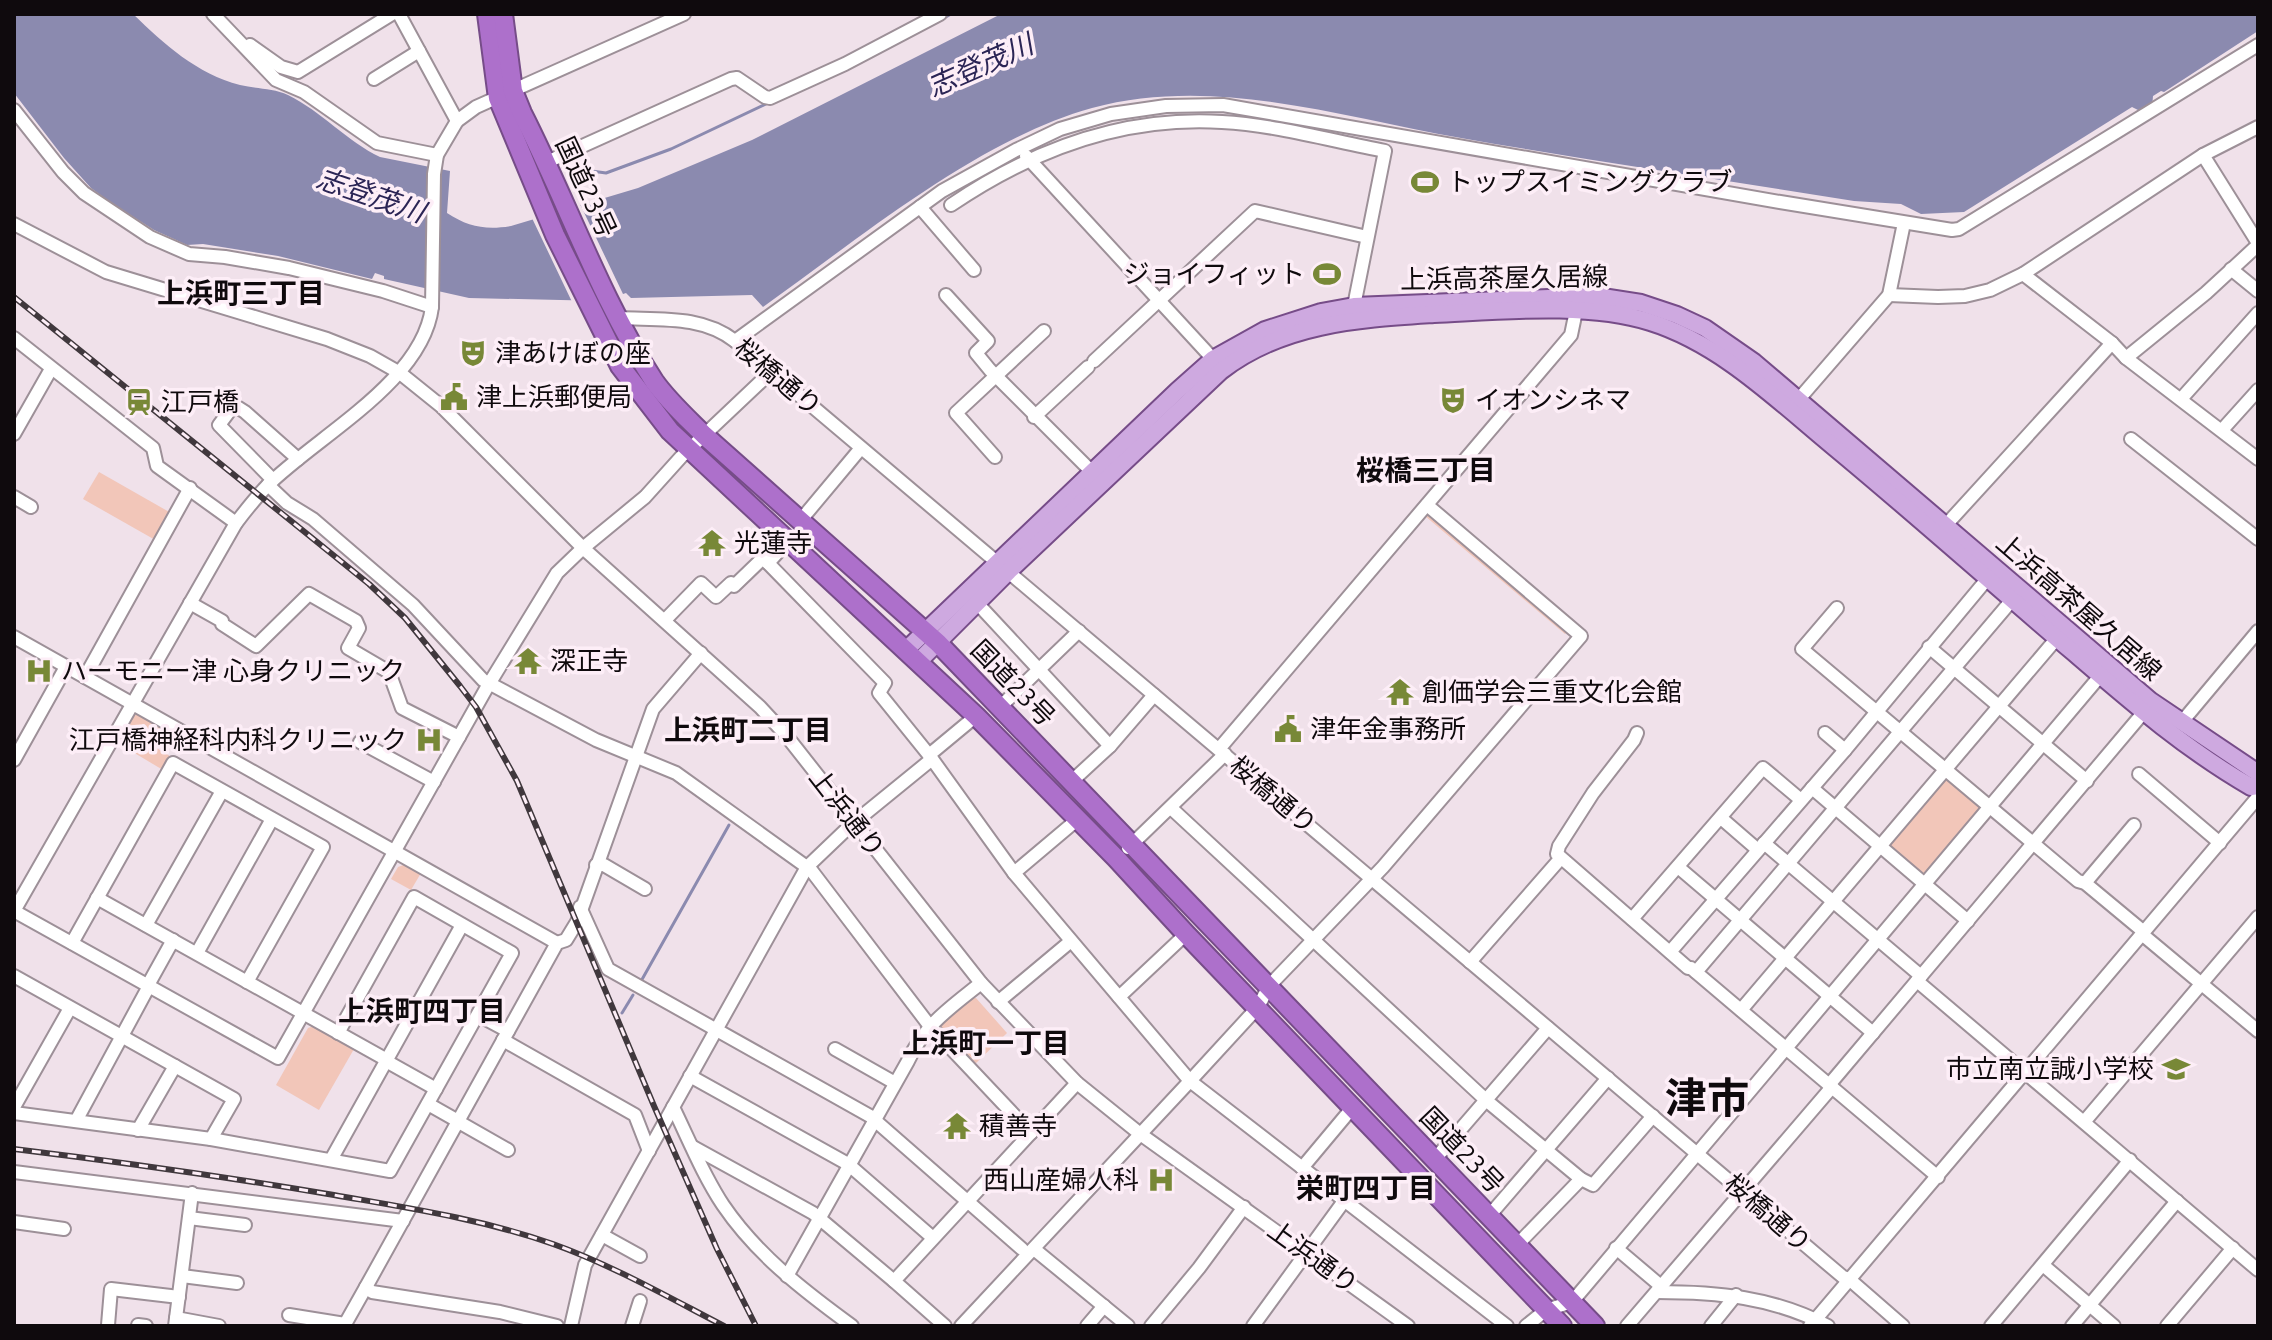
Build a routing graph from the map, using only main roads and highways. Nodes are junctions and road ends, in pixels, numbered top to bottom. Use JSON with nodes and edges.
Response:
{"nodes":[{"id":1,"x":487,"y":14,"type":"edge"},
{"id":2,"x":503,"y":14,"type":"edge"},
{"id":3,"x":506,"y":94,"type":"junction"},
{"id":4,"x":1794,"y":404,"type":"junction"},
{"id":5,"x":697,"y":442,"type":"junction"},
{"id":6,"x":1098,"y":478,"type":"junction"},
{"id":7,"x":1003,"y":566,"type":"junction"},
{"id":8,"x":931,"y":637,"type":"junction"},
{"id":9,"x":913,"y":655,"type":"junction"},
{"id":10,"x":2258,"y":773,"type":"edge"},
{"id":11,"x":2258,"y":786,"type":"edge"},
{"id":12,"x":1562,"y":1326,"type":"edge"},
{"id":13,"x":1595,"y":1326,"type":"edge"}],
"edges":[{"from":1,"to":3,"type":"highway","name":"国道23号"},
{"from":2,"to":3,"type":"highway","name":"国道23号"},
{"from":3,"to":5,"type":"highway","name":"国道23号"},
{"from":3,"to":5,"type":"highway","name":"国道23号"},
{"from":4,"to":6,"type":"main road","name":"上浜高茶屋久居線"},
{"from":4,"to":6,"type":"main road","name":"上浜高茶屋久居線"},
{"from":4,"to":10,"type":"main road","name":"上浜高茶屋久居線"},
{"from":4,"to":11,"type":"main road","name":"上浜高茶屋久居線"},
{"from":5,"to":8,"type":"highway","name":"国道23号"},
{"from":5,"to":9,"type":"highway","name":"国道23号"},
{"from":6,"to":7,"type":"main road","name":"上浜高茶屋久居線"},
{"from":7,"to":8,"type":"main road","name":"上浜高茶屋久居線"},
{"from":7,"to":8,"type":"main road","name":"上浜高茶屋久居線"},
{"from":8,"to":9,"type":"main road","name":"上浜高茶屋久居線"},
{"from":8,"to":13,"type":"highway","name":"国道23号"},
{"from":9,"to":12,"type":"highway","name":"国道23号"}]}
